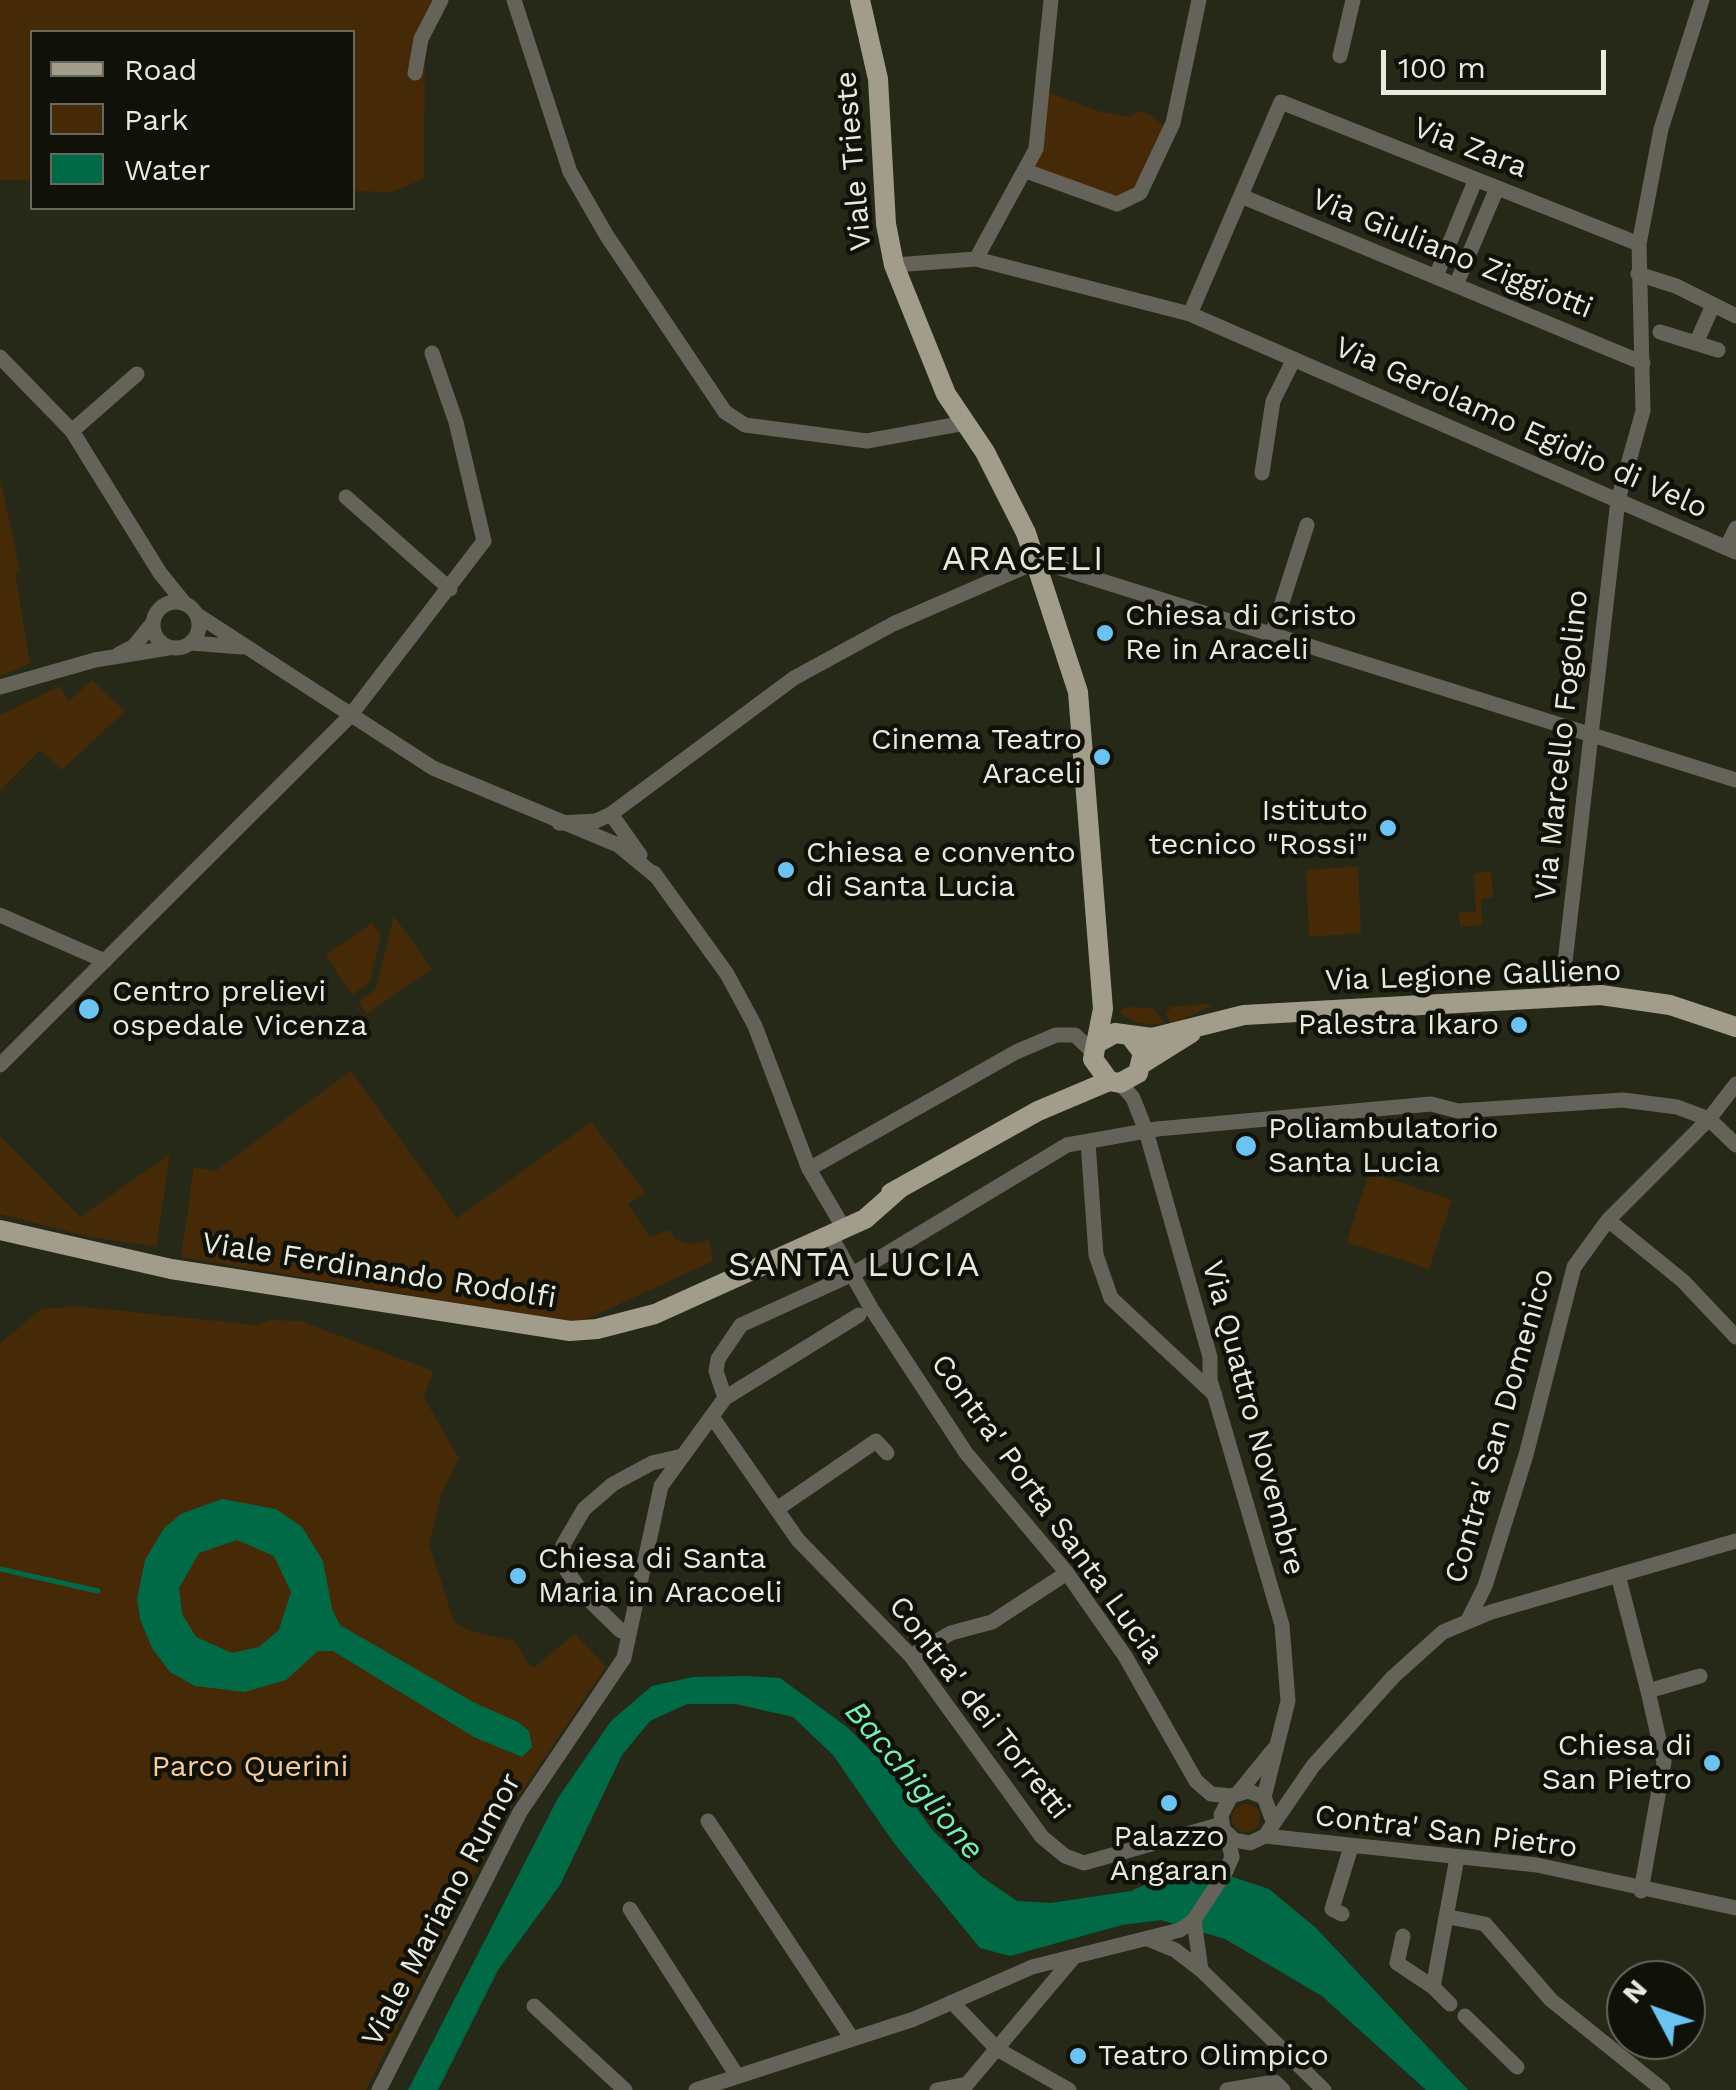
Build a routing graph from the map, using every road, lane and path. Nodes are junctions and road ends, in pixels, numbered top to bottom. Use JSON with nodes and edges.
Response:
{"nodes":[{"id":1,"x":440,"y":0,"type":"edge"},
{"id":2,"x":514,"y":0,"type":"edge"},
{"id":3,"x":860,"y":0,"type":"edge"},
{"id":4,"x":1051,"y":0,"type":"edge"},
{"id":5,"x":1198,"y":0,"type":"edge"},
{"id":6,"x":1353,"y":0,"type":"edge"},
{"id":7,"x":1702,"y":0,"type":"edge"},
{"id":8,"x":1340,"y":56,"type":"dead end"},
{"id":9,"x":416,"y":73,"type":"dead end"},
{"id":10,"x":1026,"y":170,"type":"junction"},
{"id":11,"x":1474,"y":180,"type":"junction"},
{"id":12,"x":1497,"y":188,"type":"junction"},
{"id":13,"x":1241,"y":196,"type":"junction"},
{"id":14,"x":1639,"y":244,"type":"junction"},
{"id":15,"x":976,"y":259,"type":"junction"},
{"id":16,"x":894,"y":265,"type":"junction"},
{"id":17,"x":1638,"y":274,"type":"junction"},
{"id":18,"x":1436,"y":276,"type":"junction"},
{"id":19,"x":1456,"y":285,"type":"junction"},
{"id":20,"x":1713,"y":306,"type":"junction"},
{"id":21,"x":1190,"y":314,"type":"junction"},
{"id":22,"x":1736,"y":316,"type":"edge"},
{"id":23,"x":1660,"y":332,"type":"dead end"},
{"id":24,"x":1698,"y":341,"type":"junction"},
{"id":25,"x":1718,"y":350,"type":"dead end"},
{"id":26,"x":432,"y":354,"type":"dead end"},
{"id":27,"x":0,"y":357,"type":"edge"},
{"id":28,"x":1294,"y":359,"type":"junction"},
{"id":29,"x":1642,"y":362,"type":"junction"},
{"id":30,"x":137,"y":374,"type":"dead end"},
{"id":31,"x":966,"y":423,"type":"junction"},
{"id":32,"x":72,"y":432,"type":"junction"},
{"id":33,"x":1262,"y":472,"type":"dead end"},
{"id":34,"x":346,"y":497,"type":"dead end"},
{"id":35,"x":1618,"y":500,"type":"junction"},
{"id":36,"x":1308,"y":525,"type":"dead end"},
{"id":37,"x":1736,"y":528,"type":"edge"},
{"id":38,"x":1731,"y":550,"type":"edge"},
{"id":39,"x":1038,"y":561,"type":"junction"},
{"id":40,"x":160,"y":573,"type":"junction"},
{"id":41,"x":450,"y":589,"type":"junction"},
{"id":42,"x":191,"y":609,"type":"junction"},
{"id":43,"x":155,"y":617,"type":"junction"},
{"id":44,"x":1271,"y":637,"type":"junction"},
{"id":45,"x":191,"y":643,"type":"junction"},
{"id":46,"x":168,"y":648,"type":"junction"},
{"id":47,"x":246,"y":648,"type":"junction"},
{"id":48,"x":115,"y":656,"type":"junction"},
{"id":49,"x":0,"y":687,"type":"edge"},
{"id":50,"x":350,"y":716,"type":"junction"},
{"id":51,"x":1591,"y":738,"type":"junction"},
{"id":52,"x":1736,"y":780,"type":"edge"},
{"id":53,"x":607,"y":816,"type":"junction"},
{"id":54,"x":559,"y":823,"type":"junction"},
{"id":55,"x":602,"y":838,"type":"junction"},
{"id":56,"x":658,"y":878,"type":"junction"},
{"id":57,"x":0,"y":915,"type":"edge"},
{"id":58,"x":105,"y":960,"type":"junction"},
{"id":59,"x":1560,"y":997,"type":"junction"},
{"id":60,"x":1103,"y":1009,"type":"junction"},
{"id":61,"x":1209,"y":1021,"type":"junction"},
{"id":62,"x":1736,"y":1027,"type":"edge"},
{"id":63,"x":1126,"y":1035,"type":"junction"},
{"id":64,"x":1095,"y":1051,"type":"junction"},
{"id":65,"x":2,"y":1058,"type":"edge"},
{"id":66,"x":1128,"y":1075,"type":"junction"},
{"id":67,"x":1736,"y":1084,"type":"edge"},
{"id":68,"x":1038,"y":1111,"type":"junction"},
{"id":69,"x":1708,"y":1119,"type":"junction"},
{"id":70,"x":1146,"y":1131,"type":"junction"},
{"id":71,"x":1088,"y":1142,"type":"junction"},
{"id":72,"x":1736,"y":1145,"type":"edge"},
{"id":73,"x":809,"y":1169,"type":"junction"},
{"id":74,"x":1608,"y":1220,"type":"junction"},
{"id":75,"x":835,"y":1227,"type":"junction"},
{"id":76,"x":0,"y":1230,"type":"edge"},
{"id":77,"x":853,"y":1274,"type":"junction"},
{"id":78,"x":860,"y":1315,"type":"dead end"},
{"id":79,"x":1736,"y":1337,"type":"edge"},
{"id":80,"x":1210,"y":1357,"type":"junction"},
{"id":81,"x":1186,"y":1369,"type":"junction"},
{"id":82,"x":1215,"y":1395,"type":"junction"},
{"id":83,"x":725,"y":1398,"type":"junction"},
{"id":84,"x":713,"y":1418,"type":"junction"},
{"id":85,"x":887,"y":1453,"type":"dead end"},
{"id":86,"x":678,"y":1458,"type":"junction"},
{"id":87,"x":777,"y":1509,"type":"junction"},
{"id":88,"x":1736,"y":1541,"type":"edge"},
{"id":89,"x":1067,"y":1573,"type":"junction"},
{"id":90,"x":1618,"y":1575,"type":"junction"},
{"id":91,"x":1468,"y":1620,"type":"junction"},
{"id":92,"x":621,"y":1630,"type":"dead end"},
{"id":93,"x":911,"y":1656,"type":"junction"},
{"id":94,"x":1700,"y":1676,"type":"dead end"},
{"id":95,"x":1648,"y":1691,"type":"junction"},
{"id":96,"x":1278,"y":1742,"type":"junction"},
{"id":97,"x":1308,"y":1772,"type":"junction"},
{"id":98,"x":1235,"y":1794,"type":"junction"},
{"id":99,"x":1267,"y":1801,"type":"junction"},
{"id":100,"x":708,"y":1821,"type":"dead end"},
{"id":101,"x":1225,"y":1830,"type":"junction"},
{"id":102,"x":1265,"y":1833,"type":"junction"},
{"id":103,"x":1351,"y":1847,"type":"junction"},
{"id":104,"x":1237,"y":1854,"type":"junction"},
{"id":105,"x":1457,"y":1858,"type":"junction"},
{"id":106,"x":1641,"y":1891,"type":"junction"},
{"id":107,"x":1736,"y":1908,"type":"edge"},
{"id":108,"x":630,"y":1909,"type":"dead end"},
{"id":109,"x":1342,"y":1914,"type":"dead end"},
{"id":110,"x":1449,"y":1917,"type":"junction"},
{"id":111,"x":1194,"y":1920,"type":"junction"},
{"id":112,"x":1403,"y":1936,"type":"dead end"},
{"id":113,"x":1148,"y":1939,"type":"junction"},
{"id":114,"x":1074,"y":1957,"type":"junction"},
{"id":115,"x":1032,"y":1966,"type":"junction"},
{"id":116,"x":1201,"y":1970,"type":"junction"},
{"id":117,"x":1433,"y":1986,"type":"junction"},
{"id":118,"x":1040,"y":1994,"type":"junction"},
{"id":119,"x":952,"y":2002,"type":"junction"},
{"id":120,"x":1450,"y":2004,"type":"dead end"},
{"id":121,"x":534,"y":2006,"type":"dead end"},
{"id":122,"x":1465,"y":2016,"type":"dead end"},
{"id":123,"x":851,"y":2037,"type":"junction"},
{"id":124,"x":997,"y":2049,"type":"junction"},
{"id":125,"x":1517,"y":2066,"type":"dead end"},
{"id":126,"x":1304,"y":2068,"type":"junction"},
{"id":127,"x":736,"y":2074,"type":"junction"},
{"id":128,"x":971,"y":2087,"type":"edge"},
{"id":129,"x":378,"y":2090,"type":"edge"},
{"id":130,"x":625,"y":2090,"type":"edge"},
{"id":131,"x":696,"y":2090,"type":"edge"},
{"id":132,"x":937,"y":2090,"type":"edge"},
{"id":133,"x":1068,"y":2090,"type":"edge"},
{"id":134,"x":1227,"y":2090,"type":"edge"},
{"id":135,"x":1240,"y":2090,"type":"edge"},
{"id":136,"x":1271,"y":2090,"type":"edge"},
{"id":137,"x":1284,"y":2090,"type":"edge"},
{"id":138,"x":1324,"y":2090,"type":"edge"},
{"id":139,"x":1663,"y":2090,"type":"edge"}],
"edges":[{"from":1,"to":9,"type":"street"},
{"from":2,"to":31,"type":"street"},
{"from":3,"to":16,"type":"main road","name":"Viale Trieste"},
{"from":4,"to":10,"type":"street"},
{"from":5,"to":10,"type":"street"},
{"from":6,"to":8,"type":"street"},
{"from":7,"to":14,"type":"street","name":"Via Marcello Fogolino"},
{"from":10,"to":15,"type":"street"},
{"from":11,"to":12,"type":"street","name":"Via Zara"},
{"from":11,"to":13,"type":"street","name":"Via Zara"},
{"from":11,"to":18,"type":"street"},
{"from":12,"to":14,"type":"street","name":"Via Zara"},
{"from":12,"to":19,"type":"street"},
{"from":13,"to":18,"type":"street","name":"Via Giuliano Ziggiotti"},
{"from":13,"to":21,"type":"street"},
{"from":14,"to":17,"type":"street","name":"Via Marcello Fogolino"},
{"from":15,"to":16,"type":"street","name":"Via Gerolamo Egidio di Velo"},
{"from":15,"to":21,"type":"street","name":"Via Gerolamo Egidio di Velo"},
{"from":16,"to":31,"type":"main road","name":"Viale Trieste"},
{"from":17,"to":20,"type":"street"},
{"from":17,"to":29,"type":"street","name":"Via Marcello Fogolino"},
{"from":18,"to":19,"type":"street","name":"Via Giuliano Ziggiotti"},
{"from":19,"to":29,"type":"street","name":"Via Giuliano Ziggiotti"},
{"from":20,"to":22,"type":"street"},
{"from":20,"to":24,"type":"street"},
{"from":21,"to":28,"type":"street","name":"Via Gerolamo Egidio di Velo"},
{"from":23,"to":24,"type":"street"},
{"from":24,"to":25,"type":"street"},
{"from":26,"to":41,"type":"street"},
{"from":27,"to":32,"type":"street"},
{"from":28,"to":33,"type":"street","name":"Via Gerolamo Egidio di Velo"},
{"from":28,"to":35,"type":"street","name":"Via Gerolamo Egidio di Velo"},
{"from":29,"to":35,"type":"street","name":"Via Marcello Fogolino"},
{"from":30,"to":32,"type":"street"},
{"from":31,"to":39,"type":"main road","name":"Viale Trieste"},
{"from":32,"to":40,"type":"street"},
{"from":34,"to":41,"type":"street"},
{"from":35,"to":38,"type":"street","name":"Via Gerolamo Egidio di Velo"},
{"from":35,"to":51,"type":"street","name":"Via Marcello Fogolino"},
{"from":36,"to":44,"type":"street"},
{"from":37,"to":38,"type":"street","name":"Via Gerolamo Egidio di Velo"},
{"from":39,"to":44,"type":"street"},
{"from":39,"to":53,"type":"street"},
{"from":39,"to":60,"type":"main road","name":"Viale Trieste"},
{"from":40,"to":42,"type":"street"},
{"from":40,"to":43,"type":"street"},
{"from":41,"to":50,"type":"street"},
{"from":42,"to":43,"type":"street"},
{"from":42,"to":45,"type":"street"},
{"from":42,"to":47,"type":"street"},
{"from":43,"to":46,"type":"street"},
{"from":43,"to":48,"type":"street"},
{"from":44,"to":51,"type":"street"},
{"from":45,"to":46,"type":"street"},
{"from":45,"to":47,"type":"street"},
{"from":46,"to":48,"type":"street"},
{"from":47,"to":50,"type":"street"},
{"from":48,"to":49,"type":"street"},
{"from":50,"to":54,"type":"street"},
{"from":50,"to":58,"type":"street"},
{"from":51,"to":52,"type":"street"},
{"from":51,"to":59,"type":"street","name":"Via Marcello Fogolino"},
{"from":53,"to":54,"type":"street"},
{"from":53,"to":55,"type":"street"},
{"from":53,"to":56,"type":"street"},
{"from":54,"to":55,"type":"street"},
{"from":55,"to":56,"type":"street"},
{"from":56,"to":73,"type":"street","name":"Contra' Porta Santa Lucia"},
{"from":57,"to":58,"type":"street"},
{"from":58,"to":65,"type":"street"},
{"from":59,"to":61,"type":"main road","name":"Via Legione Gallieno"},
{"from":59,"to":62,"type":"main road","name":"Via Legione Gallieno"},
{"from":60,"to":63,"type":"main road"},
{"from":60,"to":64,"type":"main road","name":"Viale Trieste"},
{"from":61,"to":63,"type":"main road","name":"Via Legione Gallieno"},
{"from":61,"to":66,"type":"main road","name":"Via Legione Gallieno"},
{"from":63,"to":64,"type":"main road","name":"Via Legione Gallieno"},
{"from":63,"to":66,"type":"main road"},
{"from":64,"to":66,"type":"main road"},
{"from":64,"to":68,"type":"main road"},
{"from":64,"to":73,"type":"street"},
{"from":66,"to":68,"type":"main road","name":"Via Legione Gallieno"},
{"from":66,"to":70,"type":"street","name":"Via Quattro Novembre"},
{"from":67,"to":69,"type":"street","name":"Contra' San Domenico"},
{"from":68,"to":75,"type":"main road","name":"Viale Ferdinando Rodolfi"},
{"from":69,"to":70,"type":"street"},
{"from":69,"to":72,"type":"street"},
{"from":69,"to":74,"type":"street","name":"Contra' San Domenico"},
{"from":70,"to":71,"type":"street"},
{"from":70,"to":80,"type":"street","name":"Via Quattro Novembre"},
{"from":71,"to":77,"type":"street"},
{"from":71,"to":81,"type":"street"},
{"from":73,"to":75,"type":"street","name":"Contra' Porta Santa Lucia"},
{"from":74,"to":79,"type":"street"},
{"from":74,"to":91,"type":"street","name":"Contra' San Domenico"},
{"from":75,"to":76,"type":"main road","name":"Viale Ferdinando Rodolfi"},
{"from":75,"to":77,"type":"street","name":"Contra' Porta Santa Lucia"},
{"from":77,"to":83,"type":"street"},
{"from":77,"to":89,"type":"street","name":"Contra' Porta Santa Lucia"},
{"from":78,"to":83,"type":"street"},
{"from":80,"to":81,"type":"street"},
{"from":80,"to":82,"type":"street","name":"Via Quattro Novembre"},
{"from":81,"to":82,"type":"street"},
{"from":82,"to":96,"type":"street","name":"Via Quattro Novembre"},
{"from":83,"to":84,"type":"street"},
{"from":84,"to":86,"type":"street"},
{"from":84,"to":87,"type":"street","name":"Contra' dei Torretti"},
{"from":85,"to":87,"type":"street"},
{"from":86,"to":92,"type":"street"},
{"from":86,"to":129,"type":"street","name":"Viale Mariano Rumor"},
{"from":87,"to":93,"type":"street","name":"Contra' dei Torretti"},
{"from":88,"to":90,"type":"street"},
{"from":89,"to":93,"type":"street"},
{"from":89,"to":98,"type":"street","name":"Contra' Porta Santa Lucia"},
{"from":90,"to":91,"type":"street"},
{"from":90,"to":95,"type":"street"},
{"from":91,"to":97,"type":"street"},
{"from":93,"to":101,"type":"street","name":"Contra' dei Torretti"},
{"from":94,"to":95,"type":"street"},
{"from":95,"to":106,"type":"street"},
{"from":96,"to":98,"type":"street","name":"Via Quattro Novembre"},
{"from":96,"to":99,"type":"street","name":"Via Quattro Novembre"},
{"from":97,"to":99,"type":"street"},
{"from":97,"to":102,"type":"street"},
{"from":98,"to":99,"type":"street"},
{"from":98,"to":101,"type":"street"},
{"from":99,"to":102,"type":"street"},
{"from":100,"to":123,"type":"street"},
{"from":101,"to":102,"type":"street"},
{"from":101,"to":104,"type":"street"},
{"from":102,"to":103,"type":"street","name":"Contra' San Pietro"},
{"from":102,"to":104,"type":"street"},
{"from":103,"to":105,"type":"street","name":"Contra' San Pietro"},
{"from":103,"to":109,"type":"street"},
{"from":104,"to":111,"type":"street"},
{"from":105,"to":106,"type":"street","name":"Contra' San Pietro"},
{"from":105,"to":110,"type":"street"},
{"from":106,"to":107,"type":"street","name":"Contra' San Pietro"},
{"from":108,"to":127,"type":"street"},
{"from":110,"to":117,"type":"street"},
{"from":110,"to":139,"type":"street"},
{"from":111,"to":113,"type":"street"},
{"from":111,"to":116,"type":"street"},
{"from":112,"to":117,"type":"street"},
{"from":113,"to":114,"type":"street"},
{"from":113,"to":116,"type":"street"},
{"from":114,"to":115,"type":"street"},
{"from":114,"to":118,"type":"street"},
{"from":115,"to":118,"type":"street"},
{"from":115,"to":119,"type":"street"},
{"from":116,"to":126,"type":"street"},
{"from":117,"to":120,"type":"street"},
{"from":118,"to":124,"type":"street"},
{"from":119,"to":123,"type":"street"},
{"from":119,"to":124,"type":"street"},
{"from":121,"to":130,"type":"street"},
{"from":122,"to":125,"type":"street"},
{"from":123,"to":127,"type":"street"},
{"from":124,"to":128,"type":"street"},
{"from":124,"to":133,"type":"street"},
{"from":126,"to":137,"type":"street"},
{"from":126,"to":138,"type":"street"},
{"from":127,"to":131,"type":"street"},
{"from":128,"to":132,"type":"street"},
{"from":134,"to":137,"type":"street"},
{"from":135,"to":136,"type":"street"}]}
